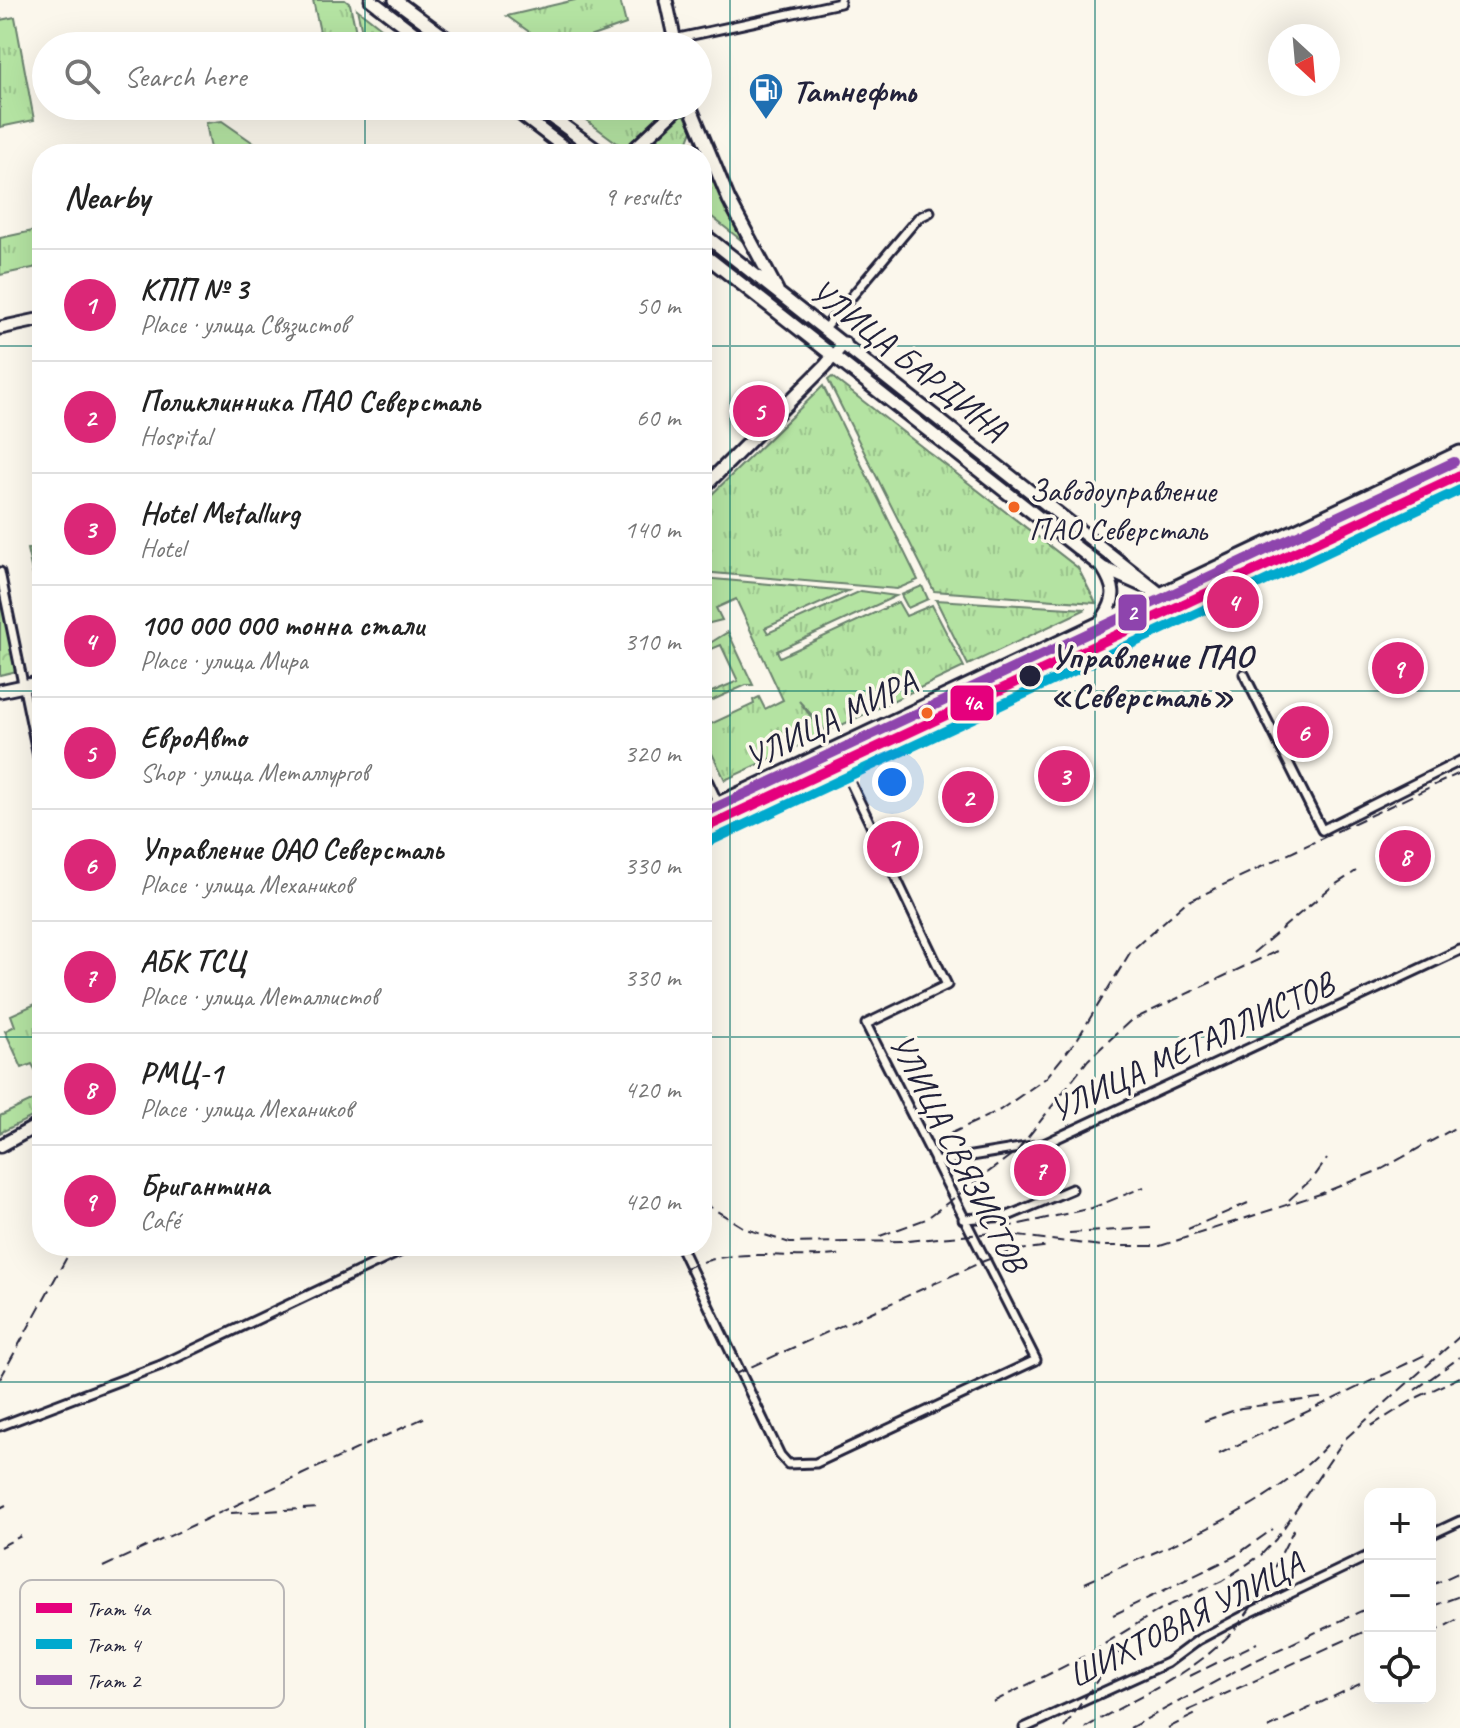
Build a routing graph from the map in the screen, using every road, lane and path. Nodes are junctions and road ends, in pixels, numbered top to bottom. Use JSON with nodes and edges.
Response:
{"nodes":[{"id":1,"x":371,"y":0,"type":"edge"},
{"id":2,"x":395,"y":0,"type":"edge"},
{"id":3,"x":666,"y":0,"type":"edge"},
{"id":4,"x":840,"y":0,"type":"edge"},
{"id":5,"x":413,"y":32,"type":"edge"},
{"id":6,"x":438,"y":32,"type":"edge"},
{"id":7,"x":673,"y":32,"type":"edge"},
{"id":8,"x":712,"y":33,"type":"edge"},
{"id":9,"x":528,"y":120,"type":"edge"},
{"id":10,"x":556,"y":120,"type":"edge"},
{"id":11,"x":665,"y":120,"type":"edge"},
{"id":12,"x":695,"y":120,"type":"edge"},
{"id":13,"x":560,"y":144,"type":"edge"},
{"id":14,"x":588,"y":144,"type":"edge"},
{"id":15,"x":640,"y":144,"type":"edge"},
{"id":16,"x":704,"y":144,"type":"edge"},
{"id":17,"x":712,"y":160,"type":"edge"},
{"id":18,"x":930,"y":212,"type":"dead end"},
{"id":19,"x":712,"y":241,"type":"edge"},
{"id":20,"x":712,"y":261,"type":"edge"},
{"id":21,"x":779,"y":294,"type":"junction"},
{"id":22,"x":32,"y":321,"type":"edge"},
{"id":23,"x":0,"y":328,"type":"edge"},
{"id":24,"x":825,"y":328,"type":"junction"},
{"id":25,"x":844,"y":343,"type":"junction"},
{"id":26,"x":833,"y":357,"type":"junction"},
{"id":27,"x":1460,"y":452,"type":"edge"},
{"id":28,"x":712,"y":479,"type":"edge"},
{"id":29,"x":1024,"y":484,"type":"junction"},
{"id":30,"x":1013,"y":498,"type":"junction"},
{"id":31,"x":1103,"y":568,"type":"junction"},
{"id":32,"x":0,"y":572,"type":"edge"},
{"id":33,"x":1159,"y":593,"type":"junction"},
{"id":34,"x":1102,"y":620,"type":"junction"},
{"id":35,"x":1244,"y":674,"type":"dead end"},
{"id":36,"x":32,"y":684,"type":"edge"},
{"id":37,"x":24,"y":686,"type":"junction"},
{"id":38,"x":0,"y":691,"type":"edge"},
{"id":39,"x":32,"y":726,"type":"edge"},
{"id":40,"x":834,"y":748,"type":"junction"},
{"id":41,"x":1460,"y":761,"type":"edge"},
{"id":42,"x":712,"y":790,"type":"edge"},
{"id":43,"x":718,"y":803,"type":"junction"},
{"id":44,"x":712,"y":806,"type":"edge"},
{"id":45,"x":1460,"y":950,"type":"edge"},
{"id":46,"x":32,"y":1128,"type":"edge"},
{"id":47,"x":0,"y":1146,"type":"edge"},
{"id":48,"x":935,"y":1162,"type":"junction"},
{"id":49,"x":1072,"y":1189,"type":"dead end"},
{"id":50,"x":963,"y":1219,"type":"junction"},
{"id":51,"x":391,"y":1256,"type":"edge"},
{"id":52,"x":685,"y":1256,"type":"edge"},
{"id":53,"x":0,"y":1426,"type":"edge"},
{"id":54,"x":1460,"y":1521,"type":"edge"},
{"id":55,"x":1436,"y":1532,"type":"edge"},
{"id":56,"x":1364,"y":1558,"type":"edge"},
{"id":57,"x":1024,"y":1728,"type":"edge"}],
"edges":[{"from":1,"to":5,"type":"main road"},
{"from":2,"to":6,"type":"main road"},
{"from":3,"to":7,"type":"main road"},
{"from":4,"to":8,"type":"street"},
{"from":9,"to":13,"type":"main road"},
{"from":10,"to":14,"type":"main road"},
{"from":11,"to":15,"type":"main road"},
{"from":12,"to":16,"type":"main road"},
{"from":17,"to":21,"type":"main road"},
{"from":18,"to":24,"type":"street"},
{"from":19,"to":21,"type":"main road","name":"УЛИЦА БАРДИНА"},
{"from":20,"to":26,"type":"main road","name":"УЛИЦА БАРДИНА"},
{"from":21,"to":24,"type":"main road","name":"УЛИЦА БАРДИНА"},
{"from":22,"to":23,"type":"main road"},
{"from":24,"to":25,"type":"main road","name":"УЛИЦА БАРДИНА"},
{"from":25,"to":26,"type":"main road"},
{"from":25,"to":29,"type":"main road","name":"УЛИЦА БАРДИНА"},
{"from":26,"to":28,"type":"main road"},
{"from":26,"to":30,"type":"main road","name":"УЛИЦА БАРДИНА"},
{"from":27,"to":33,"type":"main road","name":"УЛИЦА МИРА"},
{"from":29,"to":30,"type":"main road"},
{"from":29,"to":33,"type":"main road","name":"УЛИЦА БАРДИНА"},
{"from":30,"to":31,"type":"main road","name":"УЛИЦА БАРДИНА"},
{"from":31,"to":33,"type":"main road","name":"УЛИЦА БАРДИНА"},
{"from":31,"to":34,"type":"main road"},
{"from":32,"to":37,"type":"street"},
{"from":33,"to":34,"type":"main road","name":"УЛИЦА МИРА"},
{"from":34,"to":40,"type":"main road","name":"УЛИЦА МИРА"},
{"from":35,"to":41,"type":"street"},
{"from":36,"to":37,"type":"main road"},
{"from":37,"to":38,"type":"main road"},
{"from":37,"to":39,"type":"street"},
{"from":40,"to":43,"type":"main road","name":"УЛИЦА МИРА"},
{"from":40,"to":48,"type":"street","name":"УЛИЦА СВЯЗИСТОВ"},
{"from":42,"to":43,"type":"street"},
{"from":43,"to":44,"type":"main road","name":"УЛИЦА МИРА"},
{"from":45,"to":48,"type":"street","name":"УЛИЦА МЕТАЛЛИСТОВ"},
{"from":46,"to":47,"type":"main road"},
{"from":48,"to":50,"type":"street","name":"УЛИЦА СВЯЗИСТОВ"},
{"from":49,"to":50,"type":"street"},
{"from":50,"to":52,"type":"street","name":"УЛИЦА СВЯЗИСТОВ"},
{"from":51,"to":53,"type":"street"},
{"from":54,"to":55,"type":"street"},
{"from":56,"to":57,"type":"street","name":"ШИХТОВАЯ УЛИЦА"}]}
